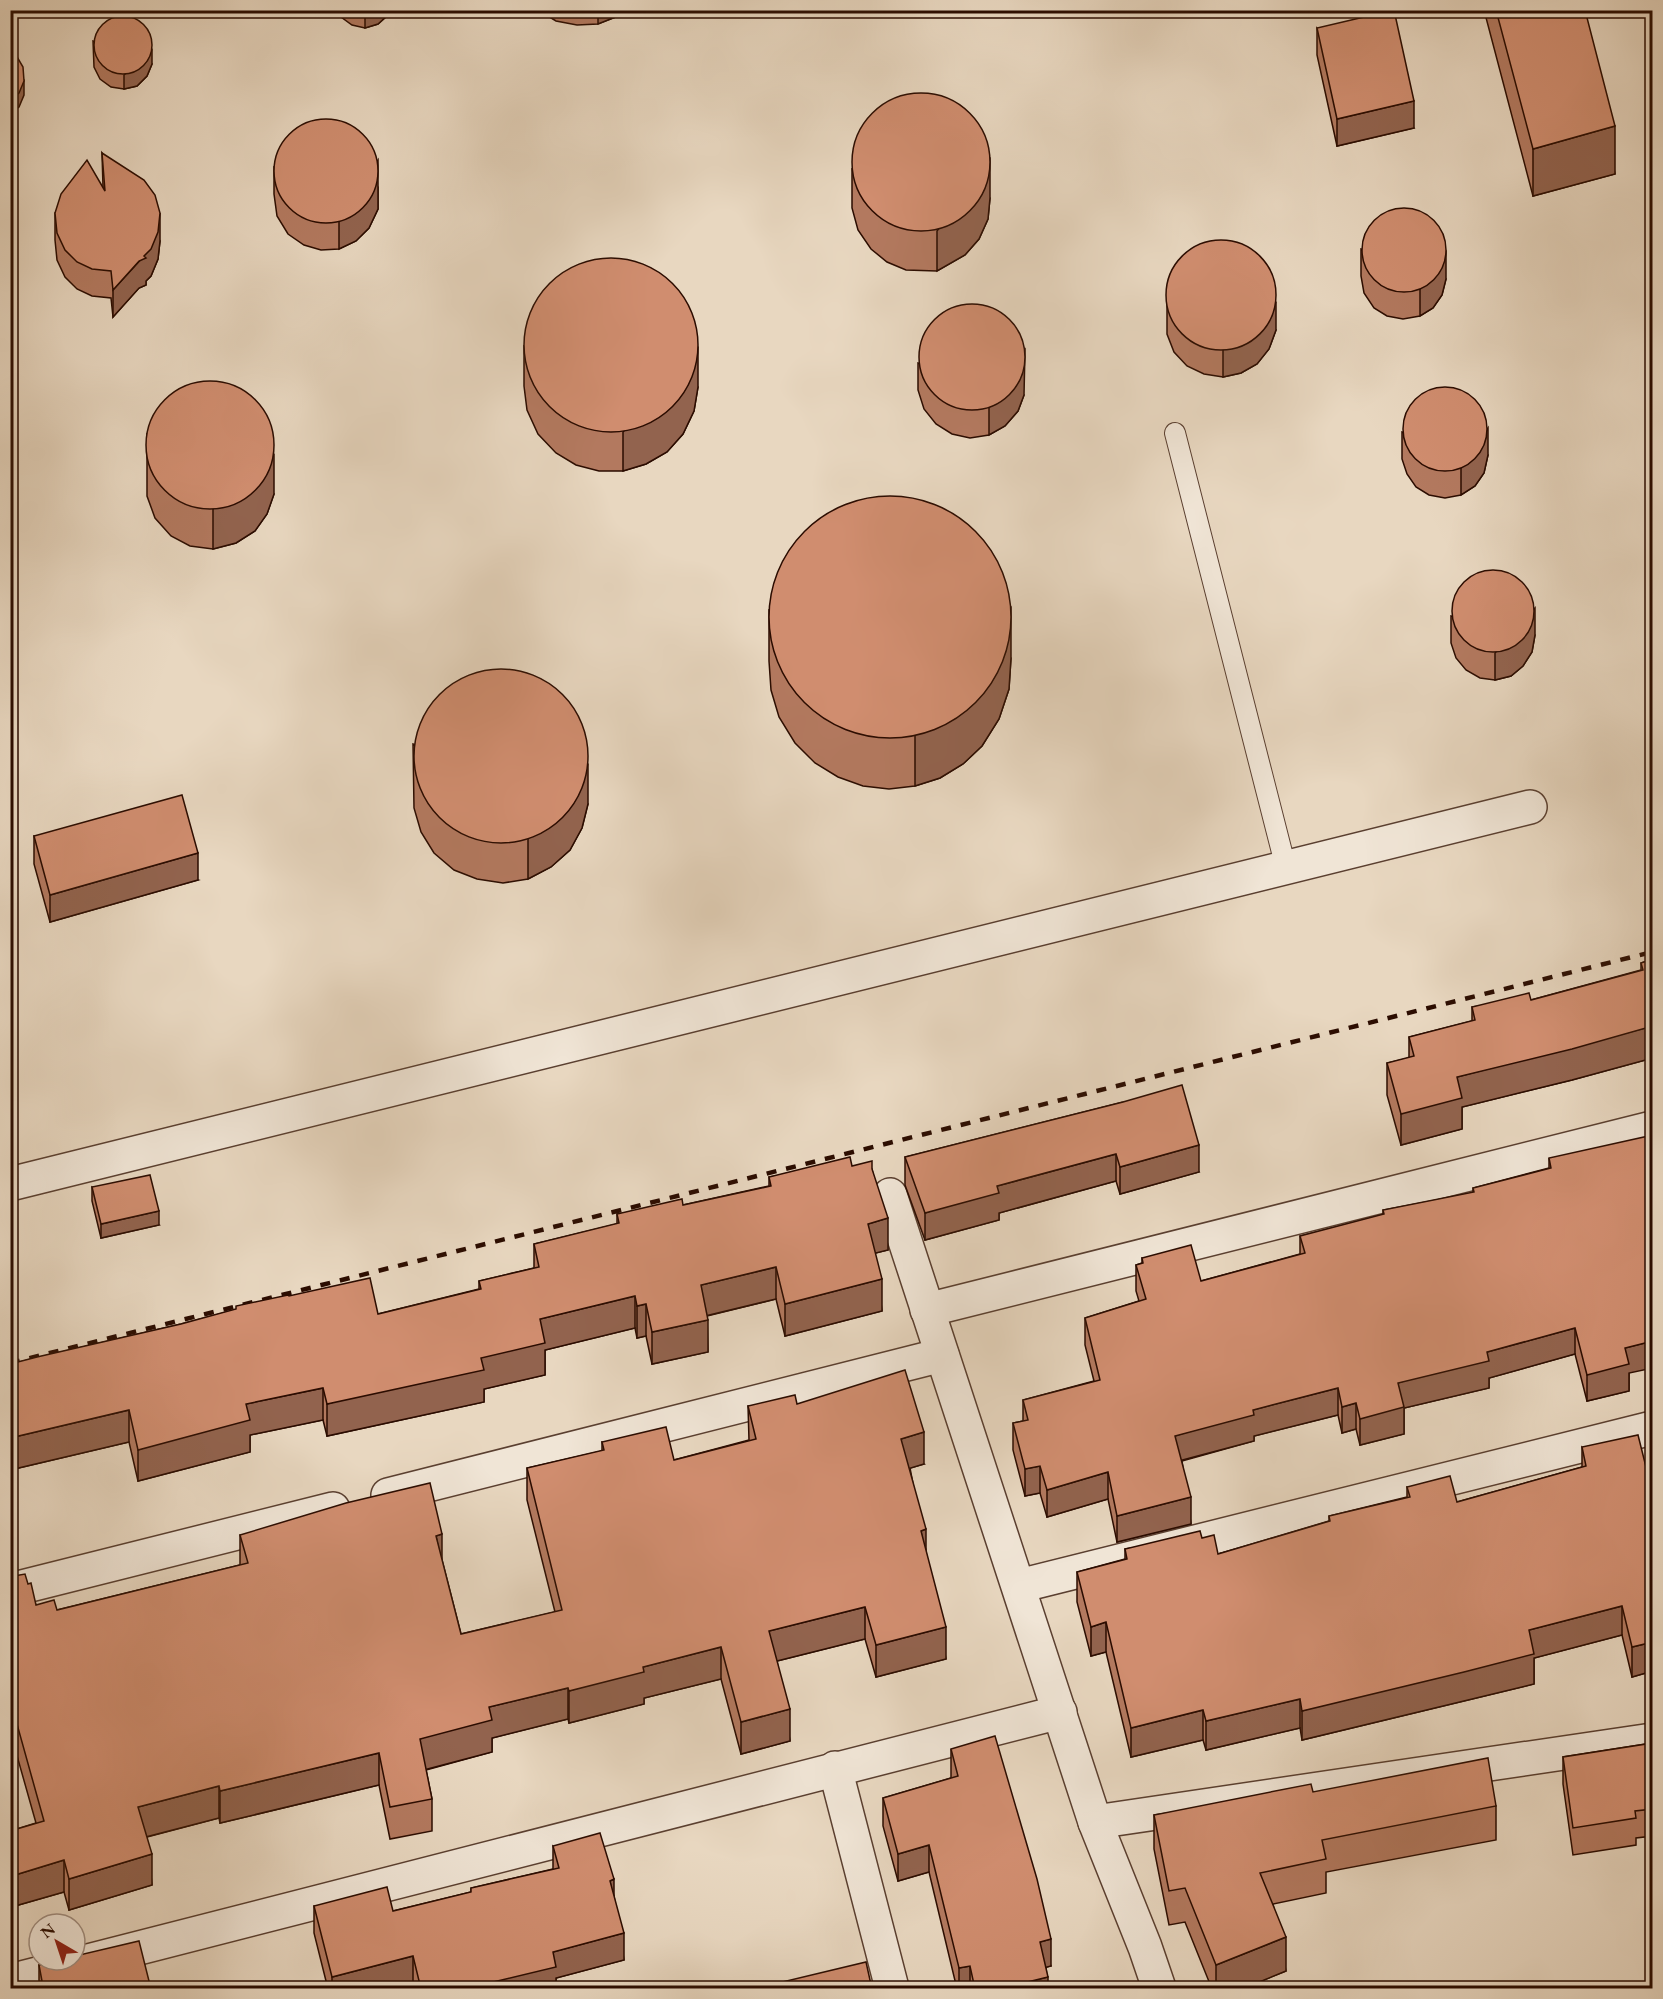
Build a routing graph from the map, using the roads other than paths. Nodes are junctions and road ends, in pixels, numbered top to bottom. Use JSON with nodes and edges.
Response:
{"nodes":[{"id":1,"x":1175,"y":433,"type":"dead end"},
{"id":2,"x":1530,"y":807,"type":"dead end"},
{"id":3,"x":1286,"y":868,"type":"junction"},
{"id":4,"x":1653,"y":1128,"type":"edge"},
{"id":5,"x":10,"y":1184,"type":"edge"},
{"id":6,"x":890,"y":1195,"type":"dead end"},
{"id":7,"x":927,"y":1310,"type":"junction"},
{"id":8,"x":942,"y":1355,"type":"junction"},
{"id":9,"x":1653,"y":1428,"type":"edge"},
{"id":10,"x":1019,"y":1586,"type":"junction"},
{"id":11,"x":10,"y":1590,"type":"edge"},
{"id":12,"x":1060,"y":1712,"type":"junction"},
{"id":13,"x":1653,"y":1740,"type":"edge"},
{"id":14,"x":835,"y":1768,"type":"junction"},
{"id":15,"x":1095,"y":1822,"type":"junction"},
{"id":16,"x":10,"y":1981,"type":"edge"},
{"id":17,"x":892,"y":1989,"type":"edge"},
{"id":18,"x":1159,"y":1989,"type":"edge"}],
"edges":[{"from":1,"to":3,"type":"lane"},
{"from":2,"to":3,"type":"street"},
{"from":3,"to":5,"type":"street"},
{"from":4,"to":7,"type":"street"},
{"from":6,"to":7,"type":"street"},
{"from":7,"to":8,"type":"street"},
{"from":8,"to":10,"type":"street"},
{"from":8,"to":11,"type":"street"},
{"from":9,"to":10,"type":"street"},
{"from":10,"to":12,"type":"street"},
{"from":12,"to":14,"type":"street"},
{"from":12,"to":15,"type":"street"},
{"from":13,"to":15,"type":"street"},
{"from":14,"to":16,"type":"street"},
{"from":14,"to":17,"type":"street"},
{"from":15,"to":18,"type":"street"}]}
